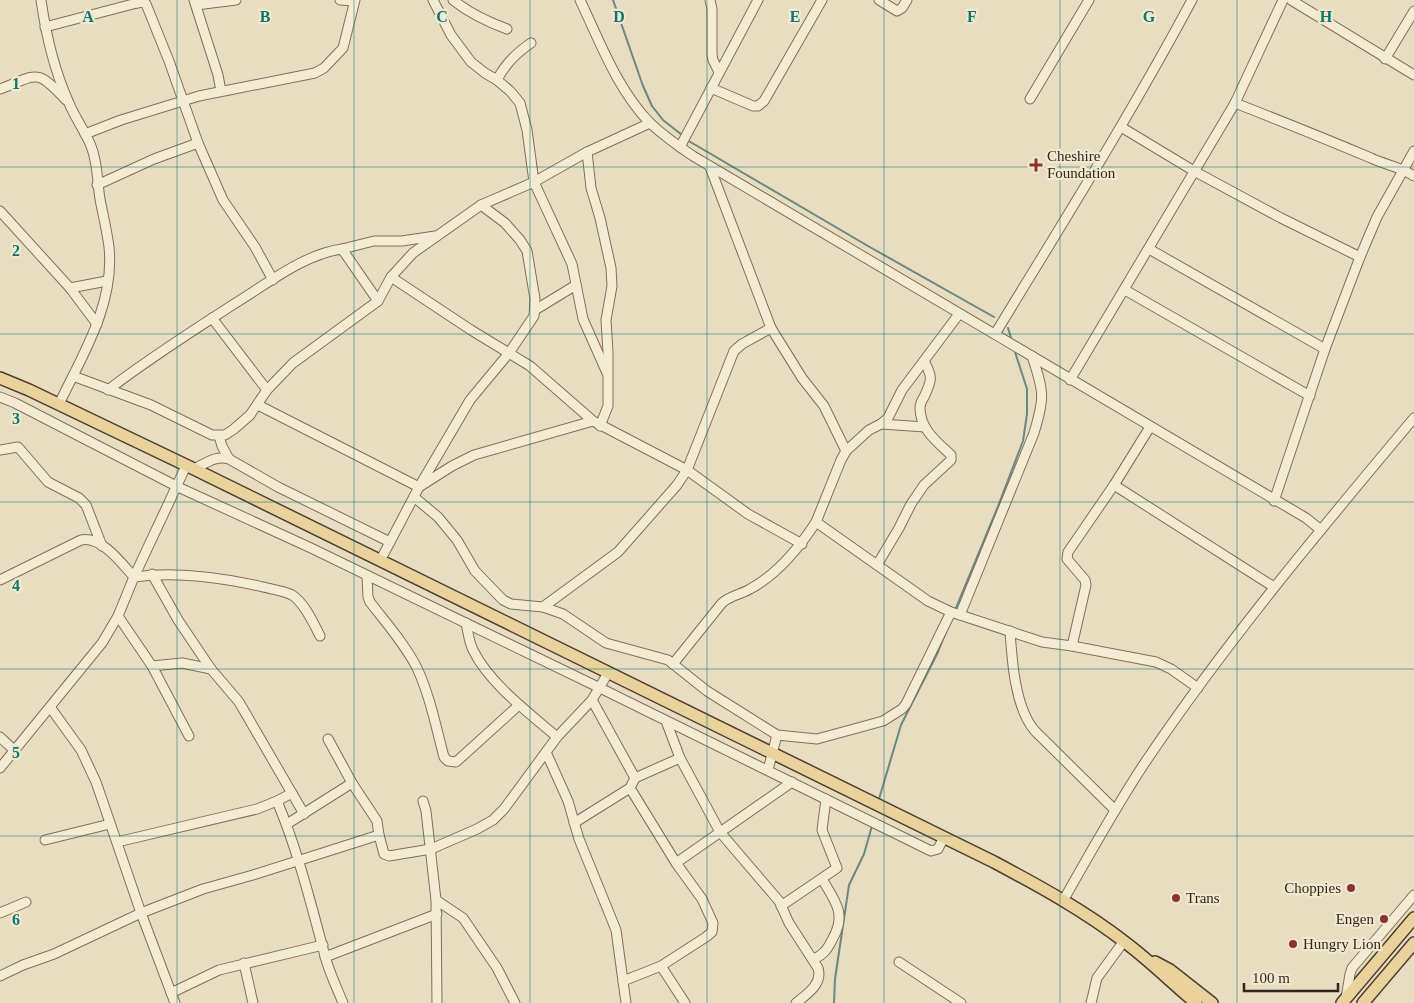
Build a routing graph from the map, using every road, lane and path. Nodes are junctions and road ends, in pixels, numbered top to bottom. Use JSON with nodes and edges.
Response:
{"nodes":[{"id":1,"x":42,"y":0,"type":"edge"},
{"id":2,"x":236,"y":0,"type":"edge"},
{"id":3,"x":340,"y":0,"type":"edge"},
{"id":4,"x":433,"y":0,"type":"edge"},
{"id":5,"x":453,"y":0,"type":"edge"},
{"id":6,"x":580,"y":0,"type":"edge"},
{"id":7,"x":710,"y":0,"type":"edge"},
{"id":8,"x":758,"y":0,"type":"edge"},
{"id":9,"x":822,"y":0,"type":"edge"},
{"id":10,"x":879,"y":0,"type":"edge"},
{"id":11,"x":907,"y":0,"type":"edge"},
{"id":12,"x":1089,"y":0,"type":"edge"},
{"id":13,"x":1192,"y":0,"type":"edge"},
{"id":14,"x":1283,"y":0,"type":"edge"},
{"id":15,"x":1291,"y":0,"type":"edge"},
{"id":16,"x":355,"y":1,"type":"edge"},
{"id":17,"x":137,"y":2,"type":"edge"},
{"id":18,"x":195,"y":2,"type":"edge"},
{"id":19,"x":1414,"y":11,"type":"edge"},
{"id":20,"x":45,"y":27,"type":"junction"},
{"id":21,"x":508,"y":28,"type":"dead end"},
{"id":22,"x":531,"y":43,"type":"dead end"},
{"id":23,"x":1385,"y":59,"type":"junction"},
{"id":24,"x":719,"y":72,"type":"junction"},
{"id":25,"x":1414,"y":76,"type":"edge"},
{"id":26,"x":497,"y":80,"type":"junction"},
{"id":27,"x":712,"y":88,"type":"junction"},
{"id":28,"x":0,"y":89,"type":"edge"},
{"id":29,"x":221,"y":91,"type":"junction"},
{"id":30,"x":184,"y":100,"type":"junction"},
{"id":31,"x":1030,"y":100,"type":"dead end"},
{"id":32,"x":69,"y":103,"type":"junction"},
{"id":33,"x":1234,"y":104,"type":"junction"},
{"id":34,"x":650,"y":122,"type":"junction"},
{"id":35,"x":1121,"y":126,"type":"junction"},
{"id":36,"x":85,"y":134,"type":"junction"},
{"id":37,"x":683,"y":141,"type":"junction"},
{"id":38,"x":198,"y":143,"type":"junction"},
{"id":39,"x":1414,"y":151,"type":"edge"},
{"id":40,"x":587,"y":152,"type":"junction"},
{"id":41,"x":710,"y":167,"type":"junction"},
{"id":42,"x":1403,"y":169,"type":"junction"},
{"id":43,"x":1194,"y":171,"type":"junction"},
{"id":44,"x":1414,"y":176,"type":"edge"},
{"id":45,"x":534,"y":182,"type":"junction"},
{"id":46,"x":97,"y":185,"type":"junction"},
{"id":47,"x":481,"y":205,"type":"junction"},
{"id":48,"x":0,"y":211,"type":"edge"},
{"id":49,"x":437,"y":236,"type":"junction"},
{"id":50,"x":342,"y":249,"type":"junction"},
{"id":51,"x":1150,"y":249,"type":"junction"},
{"id":52,"x":1360,"y":257,"type":"junction"},
{"id":53,"x":391,"y":277,"type":"junction"},
{"id":54,"x":273,"y":280,"type":"junction"},
{"id":55,"x":107,"y":281,"type":"junction"},
{"id":56,"x":576,"y":285,"type":"junction"},
{"id":57,"x":70,"y":288,"type":"junction"},
{"id":58,"x":1125,"y":290,"type":"junction"},
{"id":59,"x":378,"y":301,"type":"junction"},
{"id":60,"x":535,"y":310,"type":"junction"},
{"id":61,"x":959,"y":314,"type":"junction"},
{"id":62,"x":212,"y":318,"type":"junction"},
{"id":63,"x":97,"y":324,"type":"junction"},
{"id":64,"x":771,"y":328,"type":"junction"},
{"id":65,"x":996,"y":334,"type":"junction"},
{"id":66,"x":1325,"y":349,"type":"junction"},
{"id":67,"x":509,"y":353,"type":"junction"},
{"id":68,"x":1032,"y":356,"type":"junction"},
{"id":69,"x":924,"y":361,"type":"junction"},
{"id":70,"x":607,"y":373,"type":"junction"},
{"id":71,"x":73,"y":376,"type":"junction"},
{"id":72,"x":0,"y":378,"type":"edge"},
{"id":73,"x":1070,"y":380,"type":"junction"},
{"id":74,"x":108,"y":390,"type":"junction"},
{"id":75,"x":267,"y":390,"type":"junction"},
{"id":76,"x":1310,"y":396,"type":"junction"},
{"id":77,"x":0,"y":397,"type":"edge"},
{"id":78,"x":59,"y":404,"type":"junction"},
{"id":79,"x":258,"y":405,"type":"junction"},
{"id":80,"x":1414,"y":418,"type":"edge"},
{"id":81,"x":597,"y":424,"type":"junction"},
{"id":82,"x":881,"y":424,"type":"junction"},
{"id":83,"x":925,"y":427,"type":"junction"},
{"id":84,"x":1150,"y":427,"type":"junction"},
{"id":85,"x":219,"y":436,"type":"junction"},
{"id":86,"x":0,"y":450,"type":"edge"},
{"id":87,"x":846,"y":451,"type":"junction"},
{"id":88,"x":229,"y":459,"type":"junction"},
{"id":89,"x":190,"y":468,"type":"junction"},
{"id":90,"x":687,"y":470,"type":"junction"},
{"id":91,"x":1114,"y":484,"type":"junction"},
{"id":92,"x":419,"y":486,"type":"junction"},
{"id":93,"x":178,"y":487,"type":"junction"},
{"id":94,"x":414,"y":497,"type":"junction"},
{"id":95,"x":1274,"y":500,"type":"junction"},
{"id":96,"x":1306,"y":518,"type":"junction"},
{"id":97,"x":816,"y":522,"type":"junction"},
{"id":98,"x":1320,"y":530,"type":"junction"},
{"id":99,"x":390,"y":542,"type":"junction"},
{"id":100,"x":802,"y":544,"type":"junction"},
{"id":101,"x":102,"y":546,"type":"junction"},
{"id":102,"x":1308,"y":546,"type":"junction"},
{"id":103,"x":380,"y":561,"type":"junction"},
{"id":104,"x":877,"y":565,"type":"junction"},
{"id":105,"x":152,"y":574,"type":"junction"},
{"id":106,"x":367,"y":576,"type":"junction"},
{"id":107,"x":134,"y":577,"type":"junction"},
{"id":108,"x":0,"y":580,"type":"edge"},
{"id":109,"x":1274,"y":587,"type":"junction"},
{"id":110,"x":542,"y":607,"type":"junction"},
{"id":111,"x":955,"y":613,"type":"junction"},
{"id":112,"x":118,"y":616,"type":"junction"},
{"id":113,"x":466,"y":623,"type":"junction"},
{"id":114,"x":1010,"y":631,"type":"junction"},
{"id":115,"x":320,"y":636,"type":"dead end"},
{"id":116,"x":1072,"y":646,"type":"junction"},
{"id":117,"x":673,"y":664,"type":"junction"},
{"id":118,"x":152,"y":666,"type":"junction"},
{"id":119,"x":211,"y":669,"type":"junction"},
{"id":120,"x":608,"y":672,"type":"junction"},
{"id":121,"x":598,"y":687,"type":"junction"},
{"id":122,"x":1198,"y":688,"type":"junction"},
{"id":123,"x":592,"y":700,"type":"junction"},
{"id":124,"x":519,"y":705,"type":"junction"},
{"id":125,"x":50,"y":707,"type":"junction"},
{"id":126,"x":666,"y":721,"type":"junction"},
{"id":127,"x":777,"y":734,"type":"junction"},
{"id":128,"x":189,"y":736,"type":"dead end"},
{"id":129,"x":0,"y":737,"type":"edge"},
{"id":130,"x":557,"y":737,"type":"junction"},
{"id":131,"x":328,"y":739,"type":"dead end"},
{"id":132,"x":15,"y":751,"type":"junction"},
{"id":133,"x":546,"y":752,"type":"junction"},
{"id":134,"x":773,"y":753,"type":"junction"},
{"id":135,"x":680,"y":758,"type":"junction"},
{"id":136,"x":0,"y":768,"type":"edge"},
{"id":137,"x":768,"y":770,"type":"junction"},
{"id":138,"x":635,"y":778,"type":"junction"},
{"id":139,"x":792,"y":782,"type":"junction"},
{"id":140,"x":352,"y":783,"type":"junction"},
{"id":141,"x":630,"y":788,"type":"junction"},
{"id":142,"x":292,"y":792,"type":"junction"},
{"id":143,"x":826,"y":799,"type":"junction"},
{"id":144,"x":277,"y":801,"type":"junction"},
{"id":145,"x":423,"y":801,"type":"dead end"},
{"id":146,"x":1115,"y":810,"type":"junction"},
{"id":147,"x":304,"y":814,"type":"junction"},
{"id":148,"x":574,"y":823,"type":"junction"},
{"id":149,"x":110,"y":824,"type":"junction"},
{"id":150,"x":287,"y":824,"type":"junction"},
{"id":151,"x":720,"y":832,"type":"junction"},
{"id":152,"x":379,"y":835,"type":"junction"},
{"id":153,"x":944,"y":837,"type":"junction"},
{"id":154,"x":45,"y":840,"type":"dead end"},
{"id":155,"x":116,"y":842,"type":"junction"},
{"id":156,"x":431,"y":849,"type":"junction"},
{"id":157,"x":299,"y":861,"type":"junction"},
{"id":158,"x":676,"y":862,"type":"junction"},
{"id":159,"x":822,"y":879,"type":"junction"},
{"id":160,"x":1414,"y":895,"type":"edge"},
{"id":161,"x":436,"y":900,"type":"junction"},
{"id":162,"x":1064,"y":901,"type":"junction"},
{"id":163,"x":26,"y":902,"type":"dead end"},
{"id":164,"x":781,"y":906,"type":"junction"},
{"id":165,"x":0,"y":913,"type":"edge"},
{"id":166,"x":142,"y":913,"type":"junction"},
{"id":167,"x":436,"y":914,"type":"junction"},
{"id":168,"x":1414,"y":918,"type":"edge"},
{"id":169,"x":1124,"y":941,"type":"junction"},
{"id":170,"x":1414,"y":943,"type":"edge"},
{"id":171,"x":322,"y":946,"type":"junction"},
{"id":172,"x":1414,"y":948,"type":"edge"},
{"id":173,"x":1404,"y":956,"type":"junction"},
{"id":174,"x":325,"y":957,"type":"junction"},
{"id":175,"x":1145,"y":957,"type":"junction"},
{"id":176,"x":814,"y":959,"type":"junction"},
{"id":177,"x":899,"y":962,"type":"dead end"},
{"id":178,"x":244,"y":963,"type":"junction"},
{"id":179,"x":661,"y":966,"type":"junction"},
{"id":180,"x":0,"y":976,"type":"edge"},
{"id":181,"x":623,"y":980,"type":"junction"},
{"id":182,"x":171,"y":993,"type":"junction"},
{"id":183,"x":1344,"y":1001,"type":"edge"},
{"id":184,"x":175,"y":1003,"type":"edge"},
{"id":185,"x":253,"y":1003,"type":"edge"},
{"id":186,"x":343,"y":1003,"type":"edge"},
{"id":187,"x":437,"y":1003,"type":"edge"},
{"id":188,"x":514,"y":1003,"type":"edge"},
{"id":189,"x":626,"y":1003,"type":"edge"},
{"id":190,"x":685,"y":1003,"type":"edge"},
{"id":191,"x":796,"y":1003,"type":"edge"},
{"id":192,"x":961,"y":1003,"type":"edge"},
{"id":193,"x":1091,"y":1003,"type":"edge"},
{"id":194,"x":1196,"y":1003,"type":"edge"},
{"id":195,"x":1212,"y":1003,"type":"edge"},
{"id":196,"x":1363,"y":1003,"type":"edge"}],
"edges":[{"from":1,"to":20,"type":"street"},
{"from":2,"to":18,"type":"street"},
{"from":3,"to":16,"type":"street"},
{"from":4,"to":26,"type":"street"},
{"from":5,"to":21,"type":"street"},
{"from":6,"to":34,"type":"street"},
{"from":7,"to":24,"type":"street"},
{"from":8,"to":24,"type":"street"},
{"from":9,"to":27,"type":"street"},
{"from":10,"to":11,"type":"street"},
{"from":12,"to":31,"type":"street"},
{"from":13,"to":35,"type":"street"},
{"from":14,"to":33,"type":"street"},
{"from":15,"to":23,"type":"street"},
{"from":16,"to":29,"type":"street"},
{"from":17,"to":20,"type":"street"},
{"from":17,"to":30,"type":"street"},
{"from":18,"to":29,"type":"street"},
{"from":19,"to":23,"type":"street"},
{"from":20,"to":32,"type":"street"},
{"from":22,"to":26,"type":"street"},
{"from":23,"to":25,"type":"street"},
{"from":24,"to":27,"type":"street"},
{"from":26,"to":45,"type":"street"},
{"from":27,"to":37,"type":"street"},
{"from":28,"to":32,"type":"street"},
{"from":29,"to":30,"type":"street"},
{"from":30,"to":36,"type":"street"},
{"from":30,"to":38,"type":"street"},
{"from":32,"to":36,"type":"street"},
{"from":33,"to":42,"type":"street"},
{"from":33,"to":43,"type":"street"},
{"from":34,"to":37,"type":"street"},
{"from":34,"to":40,"type":"street"},
{"from":35,"to":43,"type":"street"},
{"from":35,"to":65,"type":"street"},
{"from":36,"to":46,"type":"street"},
{"from":37,"to":41,"type":"street"},
{"from":38,"to":46,"type":"street"},
{"from":38,"to":54,"type":"street"},
{"from":39,"to":42,"type":"street"},
{"from":40,"to":45,"type":"street"},
{"from":40,"to":70,"type":"street"},
{"from":41,"to":61,"type":"street"},
{"from":41,"to":64,"type":"street"},
{"from":42,"to":44,"type":"street"},
{"from":42,"to":52,"type":"street"},
{"from":43,"to":51,"type":"street"},
{"from":43,"to":52,"type":"street"},
{"from":45,"to":47,"type":"street"},
{"from":45,"to":56,"type":"street"},
{"from":46,"to":55,"type":"street"},
{"from":47,"to":49,"type":"street"},
{"from":47,"to":60,"type":"street"},
{"from":48,"to":57,"type":"street"},
{"from":49,"to":50,"type":"street"},
{"from":49,"to":53,"type":"street"},
{"from":50,"to":54,"type":"street"},
{"from":50,"to":59,"type":"street"},
{"from":51,"to":58,"type":"street"},
{"from":51,"to":66,"type":"street"},
{"from":52,"to":66,"type":"street"},
{"from":53,"to":59,"type":"street"},
{"from":53,"to":67,"type":"street"},
{"from":54,"to":62,"type":"street"},
{"from":55,"to":57,"type":"street"},
{"from":55,"to":63,"type":"street"},
{"from":56,"to":60,"type":"street"},
{"from":56,"to":70,"type":"street"},
{"from":57,"to":63,"type":"street"},
{"from":58,"to":73,"type":"street"},
{"from":58,"to":76,"type":"street"},
{"from":59,"to":75,"type":"street"},
{"from":60,"to":67,"type":"street"},
{"from":61,"to":65,"type":"street"},
{"from":61,"to":69,"type":"street"},
{"from":62,"to":74,"type":"street"},
{"from":62,"to":75,"type":"street"},
{"from":63,"to":71,"type":"street"},
{"from":64,"to":87,"type":"street"},
{"from":64,"to":90,"type":"street"},
{"from":65,"to":68,"type":"street"},
{"from":66,"to":76,"type":"street"},
{"from":67,"to":81,"type":"street"},
{"from":67,"to":92,"type":"street"},
{"from":68,"to":73,"type":"street"},
{"from":68,"to":111,"type":"street"},
{"from":69,"to":82,"type":"street"},
{"from":69,"to":83,"type":"street"},
{"from":70,"to":81,"type":"street"},
{"from":71,"to":74,"type":"street"},
{"from":71,"to":78,"type":"street"},
{"from":72,"to":78,"type":"main road"},
{"from":73,"to":84,"type":"street"},
{"from":74,"to":85,"type":"street"},
{"from":75,"to":79,"type":"street"},
{"from":76,"to":95,"type":"street"},
{"from":77,"to":93,"type":"street"},
{"from":78,"to":89,"type":"main road"},
{"from":79,"to":85,"type":"street"},
{"from":79,"to":92,"type":"street"},
{"from":80,"to":98,"type":"street"},
{"from":81,"to":90,"type":"street"},
{"from":81,"to":92,"type":"street"},
{"from":82,"to":83,"type":"street"},
{"from":82,"to":87,"type":"street"},
{"from":83,"to":104,"type":"street"},
{"from":84,"to":91,"type":"street"},
{"from":84,"to":95,"type":"street"},
{"from":85,"to":88,"type":"street"},
{"from":86,"to":101,"type":"street"},
{"from":87,"to":97,"type":"street"},
{"from":88,"to":89,"type":"street"},
{"from":88,"to":99,"type":"street"},
{"from":89,"to":93,"type":"street"},
{"from":89,"to":103,"type":"main road"},
{"from":90,"to":100,"type":"street"},
{"from":90,"to":110,"type":"street"},
{"from":91,"to":109,"type":"street"},
{"from":91,"to":116,"type":"street"},
{"from":92,"to":94,"type":"street"},
{"from":93,"to":106,"type":"street"},
{"from":93,"to":107,"type":"street"},
{"from":94,"to":99,"type":"street"},
{"from":94,"to":110,"type":"street"},
{"from":95,"to":96,"type":"street"},
{"from":96,"to":98,"type":"street"},
{"from":96,"to":102,"type":"street"},
{"from":97,"to":100,"type":"street"},
{"from":97,"to":104,"type":"street"},
{"from":98,"to":102,"type":"street"},
{"from":99,"to":103,"type":"street"},
{"from":100,"to":117,"type":"street"},
{"from":101,"to":107,"type":"street"},
{"from":101,"to":108,"type":"street"},
{"from":102,"to":109,"type":"street"},
{"from":103,"to":120,"type":"main road"},
{"from":104,"to":111,"type":"street"},
{"from":105,"to":107,"type":"street"},
{"from":105,"to":115,"type":"street"},
{"from":105,"to":119,"type":"street"},
{"from":106,"to":113,"type":"street"},
{"from":106,"to":124,"type":"street"},
{"from":107,"to":112,"type":"street"},
{"from":109,"to":122,"type":"street"},
{"from":110,"to":117,"type":"street"},
{"from":111,"to":114,"type":"street"},
{"from":111,"to":127,"type":"street"},
{"from":112,"to":118,"type":"street"},
{"from":112,"to":125,"type":"street"},
{"from":113,"to":121,"type":"street"},
{"from":113,"to":124,"type":"street"},
{"from":114,"to":116,"type":"street"},
{"from":114,"to":146,"type":"street"},
{"from":116,"to":122,"type":"street"},
{"from":117,"to":127,"type":"street"},
{"from":118,"to":119,"type":"street"},
{"from":118,"to":128,"type":"street"},
{"from":119,"to":142,"type":"street"},
{"from":120,"to":121,"type":"street"},
{"from":120,"to":134,"type":"main road"},
{"from":121,"to":123,"type":"street"},
{"from":121,"to":126,"type":"street"},
{"from":122,"to":146,"type":"street"},
{"from":123,"to":130,"type":"street"},
{"from":123,"to":138,"type":"street"},
{"from":124,"to":130,"type":"street"},
{"from":125,"to":132,"type":"street"},
{"from":125,"to":149,"type":"street"},
{"from":126,"to":135,"type":"street"},
{"from":126,"to":137,"type":"street"},
{"from":127,"to":134,"type":"street"},
{"from":129,"to":132,"type":"street"},
{"from":130,"to":133,"type":"street"},
{"from":131,"to":140,"type":"street"},
{"from":132,"to":136,"type":"street"},
{"from":133,"to":148,"type":"street"},
{"from":133,"to":156,"type":"street"},
{"from":134,"to":137,"type":"street"},
{"from":134,"to":153,"type":"main road"},
{"from":135,"to":138,"type":"street"},
{"from":135,"to":151,"type":"street"},
{"from":137,"to":139,"type":"street"},
{"from":138,"to":141,"type":"street"},
{"from":139,"to":143,"type":"street"},
{"from":139,"to":151,"type":"street"},
{"from":140,"to":147,"type":"street"},
{"from":140,"to":152,"type":"street"},
{"from":141,"to":148,"type":"street"},
{"from":141,"to":158,"type":"street"},
{"from":142,"to":144,"type":"street"},
{"from":142,"to":147,"type":"street"},
{"from":143,"to":153,"type":"street"},
{"from":143,"to":159,"type":"street"},
{"from":144,"to":150,"type":"street"},
{"from":144,"to":155,"type":"street"},
{"from":145,"to":156,"type":"street"},
{"from":146,"to":162,"type":"street"},
{"from":147,"to":150,"type":"street"},
{"from":148,"to":181,"type":"street"},
{"from":149,"to":154,"type":"street"},
{"from":149,"to":155,"type":"street"},
{"from":150,"to":157,"type":"street"},
{"from":151,"to":158,"type":"street"},
{"from":151,"to":164,"type":"street"},
{"from":152,"to":156,"type":"street"},
{"from":152,"to":157,"type":"street"},
{"from":153,"to":162,"type":"main road"},
{"from":155,"to":166,"type":"street"},
{"from":156,"to":161,"type":"street"},
{"from":157,"to":166,"type":"street"},
{"from":157,"to":171,"type":"street"},
{"from":158,"to":179,"type":"street"},
{"from":159,"to":164,"type":"street"},
{"from":159,"to":176,"type":"street"},
{"from":160,"to":183,"type":"street"},
{"from":161,"to":167,"type":"street"},
{"from":161,"to":188,"type":"street"},
{"from":162,"to":169,"type":"main road"},
{"from":163,"to":165,"type":"street"},
{"from":164,"to":176,"type":"street"},
{"from":166,"to":180,"type":"street"},
{"from":166,"to":182,"type":"street"},
{"from":167,"to":174,"type":"street"},
{"from":167,"to":187,"type":"street"},
{"from":168,"to":183,"type":"main road"},
{"from":169,"to":175,"type":"main road"},
{"from":169,"to":193,"type":"street"},
{"from":170,"to":173,"type":"main road"},
{"from":171,"to":174,"type":"street"},
{"from":171,"to":178,"type":"street"},
{"from":172,"to":173,"type":"street"},
{"from":173,"to":196,"type":"main road"},
{"from":174,"to":186,"type":"street"},
{"from":175,"to":194,"type":"main road"},
{"from":175,"to":195,"type":"main road"},
{"from":176,"to":191,"type":"street"},
{"from":177,"to":192,"type":"street"},
{"from":178,"to":182,"type":"street"},
{"from":178,"to":185,"type":"street"},
{"from":179,"to":181,"type":"street"},
{"from":179,"to":190,"type":"street"},
{"from":181,"to":189,"type":"street"},
{"from":182,"to":184,"type":"street"}]}
